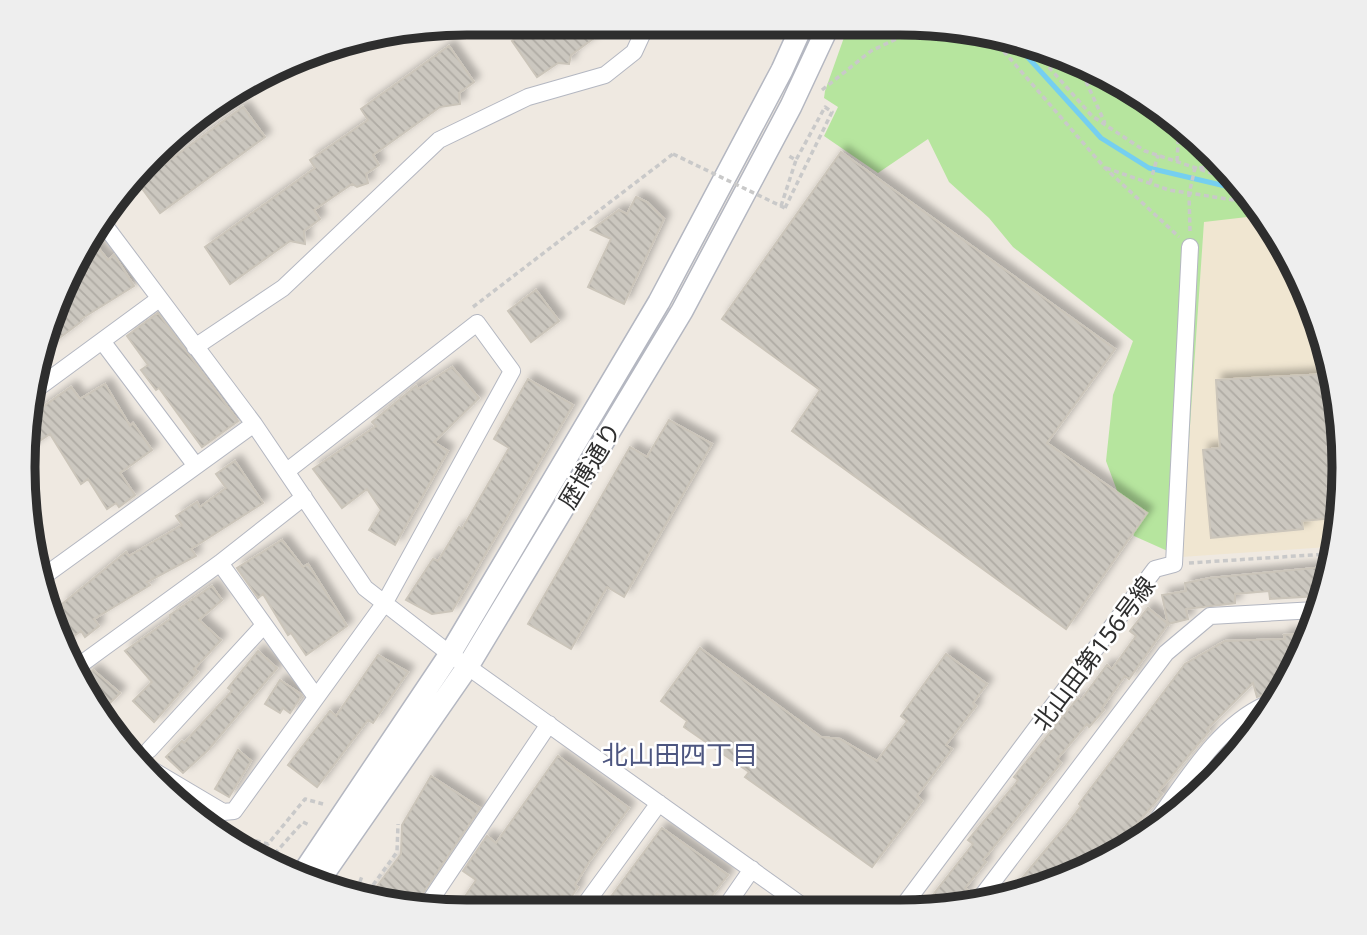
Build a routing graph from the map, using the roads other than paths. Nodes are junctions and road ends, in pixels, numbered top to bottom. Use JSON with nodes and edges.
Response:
{"nodes":[{"id":1,"x":642,"y":35,"type":"edge"},
{"id":2,"x":798,"y":35,"type":"edge"},
{"id":3,"x":824,"y":35,"type":"edge"},
{"id":4,"x":107,"y":229,"type":"edge"},
{"id":5,"x":1190,"y":247,"type":"road end"},
{"id":6,"x":159,"y":299,"type":"junction"},
{"id":7,"x":102,"y":341,"type":"junction"},
{"id":8,"x":195,"y":347,"type":"junction"},
{"id":9,"x":43,"y":384,"type":"edge"},
{"id":10,"x":254,"y":424,"type":"junction"},
{"id":11,"x":196,"y":466,"type":"junction"},
{"id":12,"x":287,"y":471,"type":"junction"},
{"id":13,"x":304,"y":497,"type":"junction"},
{"id":14,"x":220,"y":563,"type":"junction"},
{"id":15,"x":48,"y":573,"type":"edge"},
{"id":16,"x":384,"y":604,"type":"junction"},
{"id":17,"x":1308,"y":610,"type":"edge"},
{"id":18,"x":264,"y":625,"type":"junction"},
{"id":19,"x":459,"y":659,"type":"junction"},
{"id":20,"x":82,"y":663,"type":"edge"},
{"id":21,"x":316,"y":697,"type":"junction"},
{"id":22,"x":1259,"y":708,"type":"edge"},
{"id":23,"x":549,"y":724,"type":"junction"},
{"id":24,"x":149,"y":750,"type":"dead end"},
{"id":25,"x":169,"y":780,"type":"edge"},
{"id":26,"x":659,"y":803,"type":"junction"},
{"id":27,"x":1167,"y":808,"type":"edge"},
{"id":28,"x":306,"y":869,"type":"edge"},
{"id":29,"x":752,"y":869,"type":"junction"},
{"id":30,"x":323,"y":875,"type":"edge"},
{"id":31,"x":985,"y":892,"type":"edge"},
{"id":32,"x":432,"y":898,"type":"edge"},
{"id":33,"x":588,"y":900,"type":"edge"},
{"id":34,"x":731,"y":900,"type":"edge"},
{"id":35,"x":794,"y":900,"type":"edge"},
{"id":36,"x":908,"y":900,"type":"edge"}],
"edges":[{"from":1,"to":8,"type":"street"},
{"from":2,"to":19,"type":"street","name":"歴博通り"},
{"from":3,"to":19,"type":"street","name":"歴博通り"},
{"from":4,"to":6,"type":"street"},
{"from":5,"to":36,"type":"street","name":"北山田第156号線"},
{"from":6,"to":7,"type":"street"},
{"from":6,"to":8,"type":"street"},
{"from":7,"to":9,"type":"street"},
{"from":7,"to":11,"type":"street"},
{"from":8,"to":10,"type":"street"},
{"from":10,"to":11,"type":"street"},
{"from":10,"to":12,"type":"street"},
{"from":11,"to":15,"type":"street"},
{"from":12,"to":13,"type":"street"},
{"from":12,"to":16,"type":"street"},
{"from":13,"to":14,"type":"street"},
{"from":13,"to":16,"type":"street"},
{"from":14,"to":18,"type":"street"},
{"from":14,"to":20,"type":"street"},
{"from":16,"to":19,"type":"street"},
{"from":16,"to":21,"type":"street"},
{"from":17,"to":31,"type":"street"},
{"from":18,"to":21,"type":"street"},
{"from":18,"to":24,"type":"street"},
{"from":19,"to":23,"type":"street"},
{"from":19,"to":28,"type":"street","name":"歴博通り"},
{"from":19,"to":30,"type":"street","name":"歴博通り"},
{"from":21,"to":25,"type":"street"},
{"from":22,"to":27,"type":"street"},
{"from":23,"to":26,"type":"street"},
{"from":23,"to":32,"type":"street"},
{"from":26,"to":29,"type":"street"},
{"from":26,"to":33,"type":"street"},
{"from":29,"to":34,"type":"street"},
{"from":29,"to":35,"type":"street"}]}
